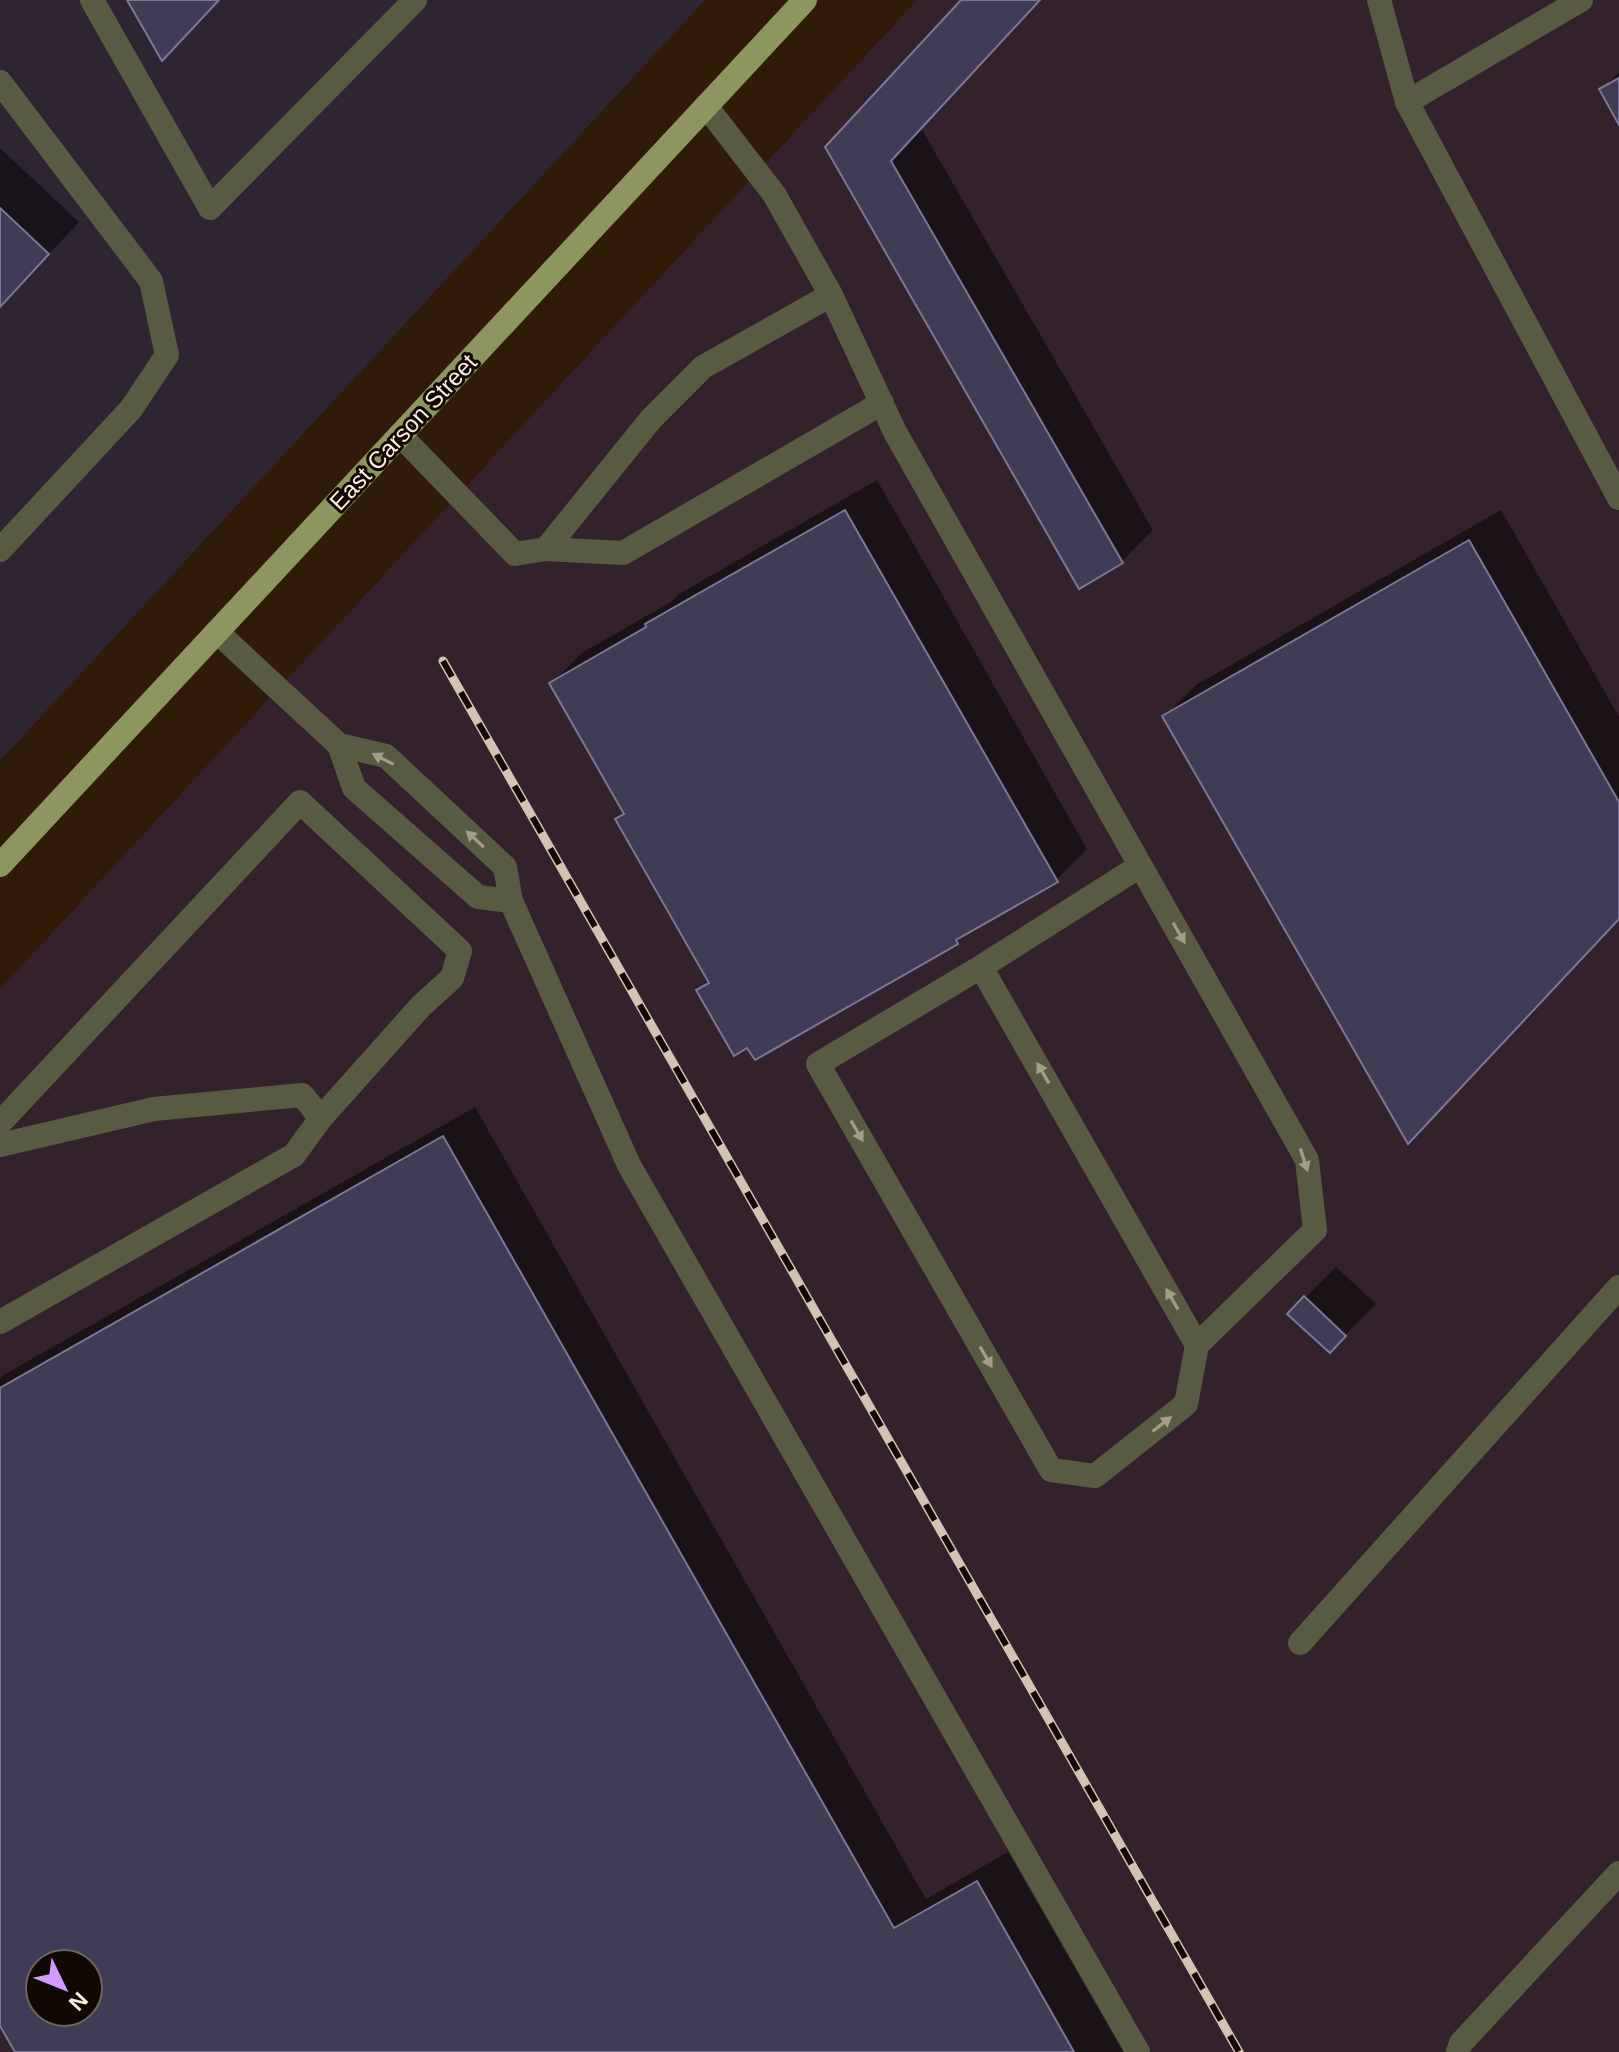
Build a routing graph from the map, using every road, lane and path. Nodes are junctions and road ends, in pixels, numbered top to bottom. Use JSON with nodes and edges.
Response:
{"nodes":[{"id":1,"x":92,"y":0,"type":"edge"},
{"id":2,"x":415,"y":0,"type":"edge"},
{"id":3,"x":805,"y":0,"type":"edge"},
{"id":4,"x":1379,"y":0,"type":"edge"},
{"id":5,"x":1581,"y":0,"type":"edge"},
{"id":6,"x":0,"y":82,"type":"edge"},
{"id":7,"x":1407,"y":102,"type":"junction"},
{"id":8,"x":706,"y":106,"type":"junction"},
{"id":9,"x":831,"y":295,"type":"junction"},
{"id":10,"x":882,"y":403,"type":"junction"},
{"id":11,"x":400,"y":435,"type":"junction"},
{"id":12,"x":1619,"y":498,"type":"edge"},
{"id":13,"x":546,"y":549,"type":"junction"},
{"id":14,"x":0,"y":550,"type":"edge"},
{"id":15,"x":217,"y":632,"type":"junction"},
{"id":16,"x":339,"y":745,"type":"junction"},
{"id":17,"x":0,"y":865,"type":"edge"},
{"id":18,"x":1140,"y":866,"type":"junction"},
{"id":19,"x":511,"y":901,"type":"junction"},
{"id":20,"x":981,"y":967,"type":"junction"},
{"id":21,"x":321,"y":1118,"type":"junction"},
{"id":22,"x":0,"y":1123,"type":"edge"},
{"id":23,"x":0,"y":1145,"type":"edge"},
{"id":24,"x":1619,"y":1287,"type":"edge"},
{"id":25,"x":0,"y":1322,"type":"edge"},
{"id":26,"x":1197,"y":1345,"type":"junction"},
{"id":27,"x":1300,"y":1643,"type":"dead end"},
{"id":28,"x":1619,"y":1873,"type":"edge"},
{"id":29,"x":1138,"y":2052,"type":"edge"},
{"id":30,"x":1458,"y":2052,"type":"edge"}],
"edges":[{"from":1,"to":2,"type":"lane"},
{"from":3,"to":8,"type":"main road","name":"East Carson Street"},
{"from":4,"to":7,"type":"lane"},
{"from":5,"to":7,"type":"lane"},
{"from":6,"to":14,"type":"lane"},
{"from":7,"to":12,"type":"lane"},
{"from":8,"to":9,"type":"lane"},
{"from":8,"to":11,"type":"main road","name":"East Carson Street"},
{"from":9,"to":10,"type":"lane"},
{"from":9,"to":13,"type":"lane"},
{"from":10,"to":13,"type":"lane"},
{"from":10,"to":18,"type":"lane"},
{"from":11,"to":13,"type":"lane"},
{"from":11,"to":15,"type":"main road","name":"East Carson Street"},
{"from":15,"to":16,"type":"lane"},
{"from":15,"to":17,"type":"main road","name":"East Carson Street"},
{"from":16,"to":19,"type":"lane"},
{"from":19,"to":16,"type":"lane","one_way":true},
{"from":18,"to":20,"type":"lane"},
{"from":18,"to":26,"type":"lane","one_way":true},
{"from":19,"to":29,"type":"lane"},
{"from":26,"to":20,"type":"lane","one_way":true},
{"from":20,"to":26,"type":"lane","one_way":true},
{"from":21,"to":22,"type":"lane"},
{"from":21,"to":23,"type":"lane"},
{"from":21,"to":25,"type":"lane"},
{"from":24,"to":27,"type":"lane"},
{"from":28,"to":30,"type":"lane"}]}
